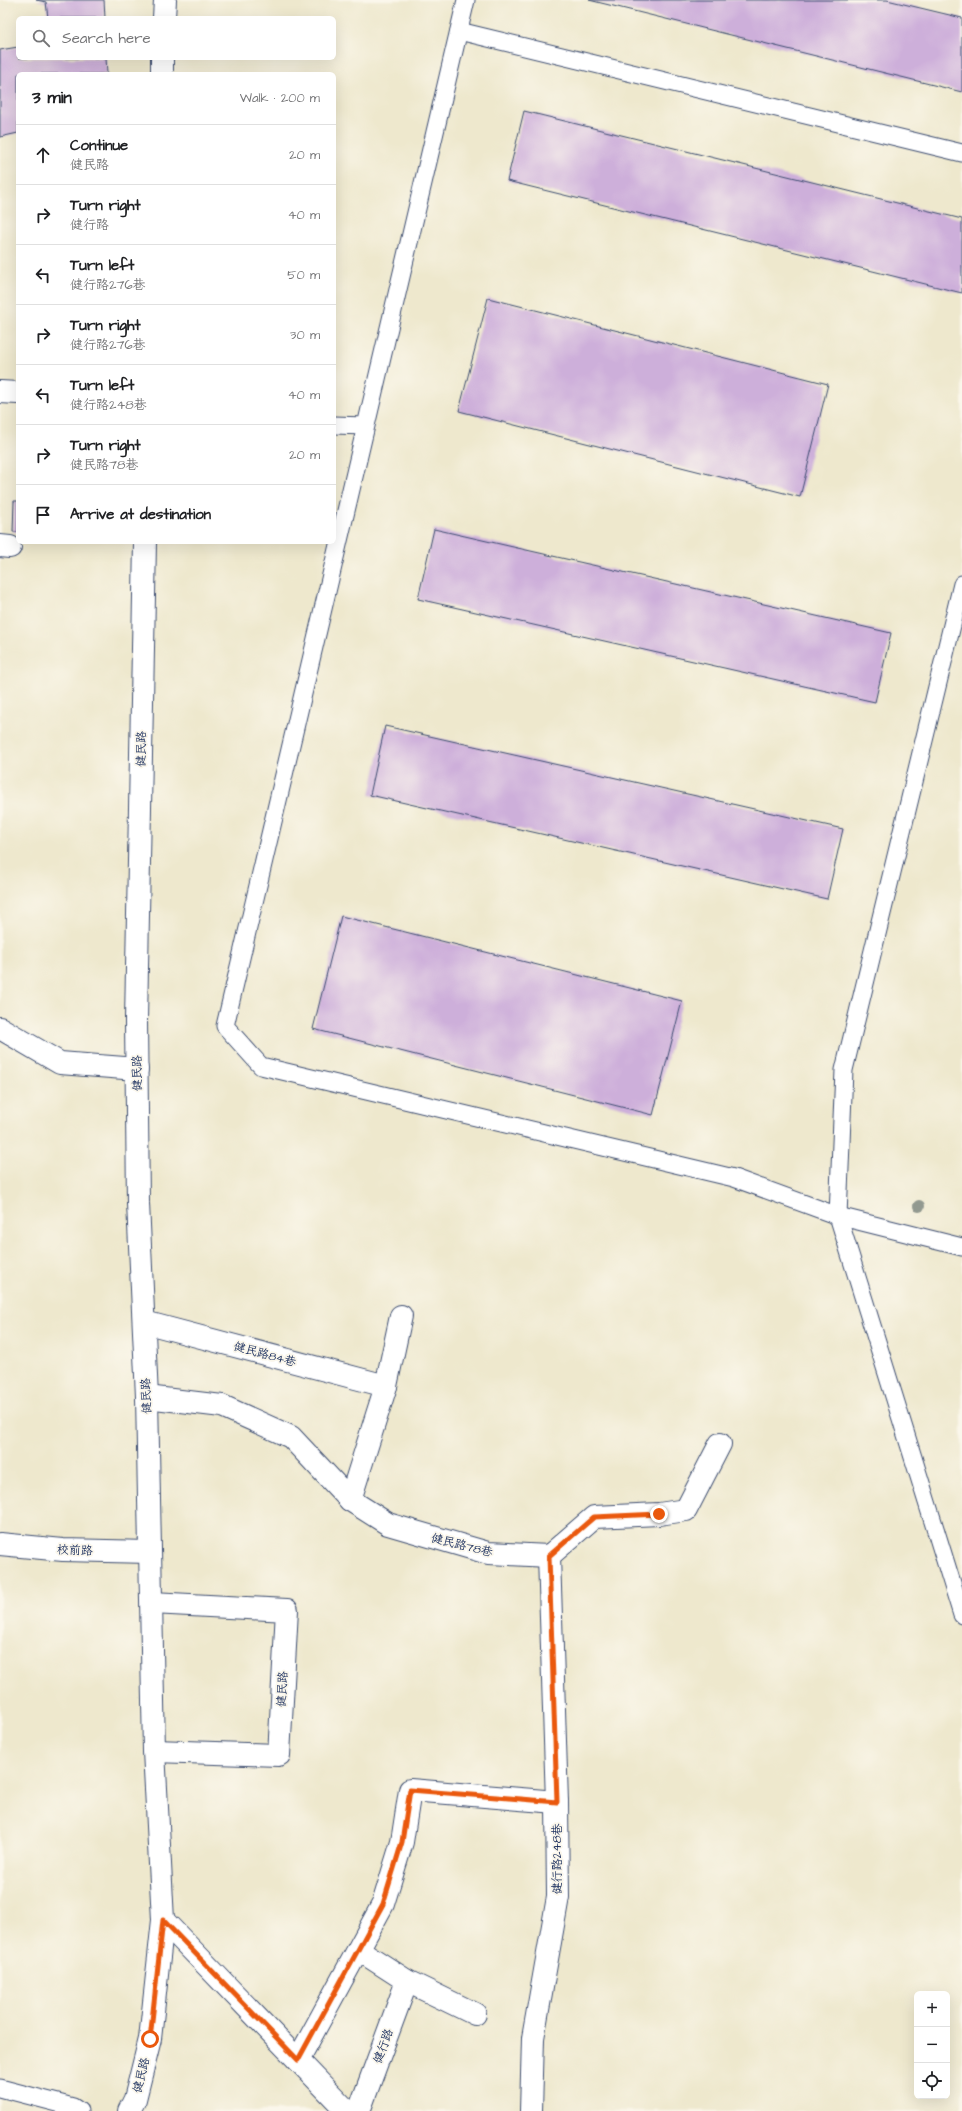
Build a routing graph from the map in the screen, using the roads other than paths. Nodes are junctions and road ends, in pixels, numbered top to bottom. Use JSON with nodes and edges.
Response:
{"nodes":[{"id":1,"x":165,"y":0,"type":"edge"},
{"id":2,"x":466,"y":0,"type":"edge"},
{"id":3,"x":164,"y":16,"type":"edge"},
{"id":4,"x":459,"y":32,"type":"junction"},
{"id":5,"x":162,"y":60,"type":"edge"},
{"id":6,"x":162,"y":72,"type":"edge"},
{"id":7,"x":962,"y":153,"type":"edge"},
{"id":8,"x":0,"y":392,"type":"edge"},
{"id":9,"x":16,"y":393,"type":"edge"},
{"id":10,"x":336,"y":425,"type":"edge"},
{"id":11,"x":365,"y":426,"type":"junction"},
{"id":12,"x":145,"y":544,"type":"edge"},
{"id":13,"x":962,"y":584,"type":"edge"},
{"id":14,"x":0,"y":1028,"type":"edge"},
{"id":15,"x":138,"y":1069,"type":"junction"},
{"id":16,"x":838,"y":1216,"type":"junction"},
{"id":17,"x":962,"y":1247,"type":"edge"},
{"id":18,"x":401,"y":1316,"type":"dead end"},
{"id":19,"x":144,"y":1322,"type":"junction"},
{"id":20,"x":386,"y":1386,"type":"junction"},
{"id":21,"x":147,"y":1397,"type":"junction"},
{"id":22,"x":720,"y":1444,"type":"dead end"},
{"id":23,"x":350,"y":1500,"type":"junction"},
{"id":24,"x":0,"y":1544,"type":"edge"},
{"id":25,"x":150,"y":1552,"type":"junction"},
{"id":26,"x":549,"y":1556,"type":"junction"},
{"id":27,"x":152,"y":1603,"type":"junction"},
{"id":28,"x":962,"y":1616,"type":"edge"},
{"id":29,"x":154,"y":1751,"type":"junction"},
{"id":30,"x":557,"y":1802,"type":"junction"},
{"id":31,"x":163,"y":1920,"type":"junction"},
{"id":32,"x":359,"y":1950,"type":"junction"},
{"id":33,"x":407,"y":1981,"type":"junction"},
{"id":34,"x":475,"y":2014,"type":"dead end"},
{"id":35,"x":298,"y":2060,"type":"junction"},
{"id":36,"x":0,"y":2088,"type":"edge"},
{"id":37,"x":79,"y":2111,"type":"edge"},
{"id":38,"x":129,"y":2111,"type":"edge"},
{"id":39,"x":347,"y":2111,"type":"edge"},
{"id":40,"x":359,"y":2111,"type":"edge"},
{"id":41,"x":531,"y":2111,"type":"edge"}],
"edges":[{"from":1,"to":3,"type":"street"},
{"from":2,"to":4,"type":"lane"},
{"from":4,"to":7,"type":"lane"},
{"from":4,"to":11,"type":"lane"},
{"from":5,"to":6,"type":"street"},
{"from":8,"to":9,"type":"street"},
{"from":10,"to":11,"type":"lane"},
{"from":11,"to":16,"type":"lane"},
{"from":12,"to":15,"type":"street","name":"健民路"},
{"from":13,"to":16,"type":"lane"},
{"from":14,"to":15,"type":"street"},
{"from":15,"to":19,"type":"street","name":"健民路"},
{"from":16,"to":17,"type":"lane"},
{"from":16,"to":28,"type":"lane"},
{"from":18,"to":20,"type":"street"},
{"from":19,"to":20,"type":"street","name":"健民路84巷"},
{"from":19,"to":21,"type":"street","name":"健民路"},
{"from":20,"to":23,"type":"street"},
{"from":21,"to":23,"type":"street","name":"健民路78巷"},
{"from":21,"to":25,"type":"street","name":"健民路"},
{"from":22,"to":26,"type":"street"},
{"from":23,"to":26,"type":"street","name":"健民路78巷"},
{"from":24,"to":25,"type":"street","name":"校前路"},
{"from":25,"to":27,"type":"street","name":"健民路"},
{"from":26,"to":30,"type":"street","name":"健行路248巷"},
{"from":27,"to":29,"type":"street","name":"健民路"},
{"from":27,"to":29,"type":"street","name":"健民路"},
{"from":29,"to":31,"type":"street","name":"健民路"},
{"from":30,"to":32,"type":"street"},
{"from":30,"to":41,"type":"street","name":"健行路248巷"},
{"from":31,"to":35,"type":"street"},
{"from":31,"to":38,"type":"street","name":"健民路"},
{"from":32,"to":33,"type":"street"},
{"from":32,"to":35,"type":"street"},
{"from":33,"to":34,"type":"street"},
{"from":33,"to":40,"type":"street","name":"健行路"},
{"from":35,"to":39,"type":"street"},
{"from":36,"to":37,"type":"lane"}]}
